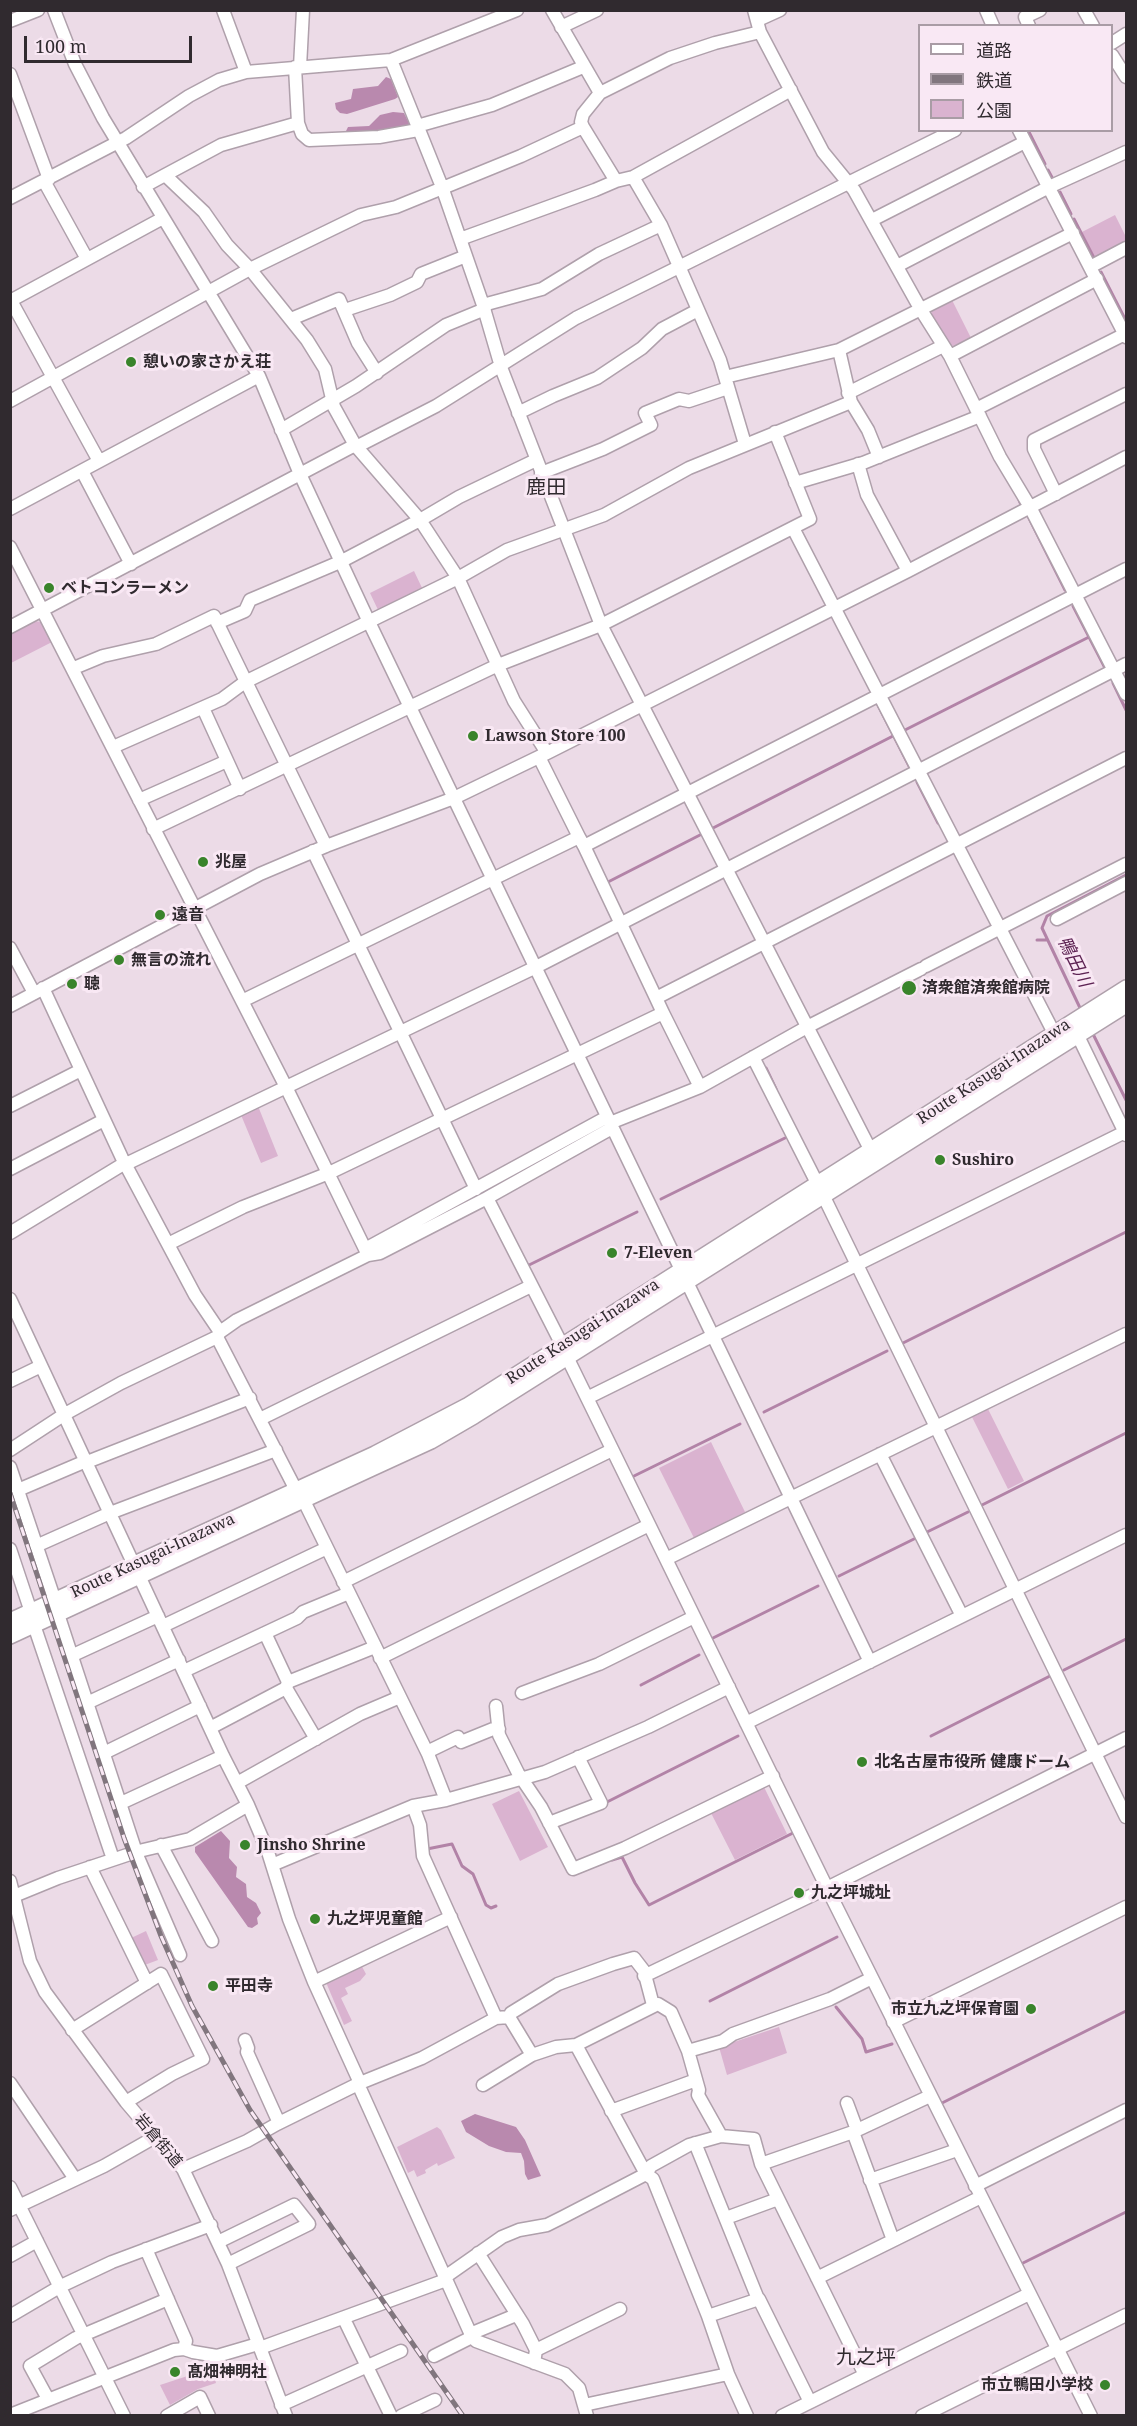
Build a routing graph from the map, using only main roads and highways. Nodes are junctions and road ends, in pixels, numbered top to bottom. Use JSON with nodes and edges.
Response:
{"nodes":[{"id":1,"x":1126,"y":988,"type":"edge"},
{"id":2,"x":1126,"y":1005,"type":"edge"},
{"id":3,"x":1097,"y":1015,"type":"junction"},
{"id":4,"x":1078,"y":1030,"type":"junction"},
{"id":5,"x":820,"y":1190,"type":"junction"},
{"id":6,"x":300,"y":1495,"type":"junction"},
{"id":7,"x":33,"y":1618,"type":"junction"},
{"id":8,"x":10,"y":1621,"type":"edge"},
{"id":9,"x":10,"y":1636,"type":"edge"}],
"edges":[{"from":1,"to":3,"type":"main road","name":"Route Kasugai-Inazawa"},
{"from":2,"to":3,"type":"main road","name":"Route Kasugai-Inazawa"},
{"from":3,"to":4,"type":"main road","name":"Route Kasugai-Inazawa"},
{"from":4,"to":5,"type":"main road","name":"Route Kasugai-Inazawa"},
{"from":4,"to":5,"type":"main road","name":"Route Kasugai-Inazawa"},
{"from":5,"to":6,"type":"main road","name":"Route Kasugai-Inazawa"},
{"from":5,"to":6,"type":"main road","name":"Route Kasugai-Inazawa"},
{"from":6,"to":7,"type":"main road","name":"Route Kasugai-Inazawa"},
{"from":7,"to":8,"type":"main road","name":"Route Kasugai-Inazawa"},
{"from":7,"to":9,"type":"main road","name":"Route Kasugai-Inazawa"}]}
